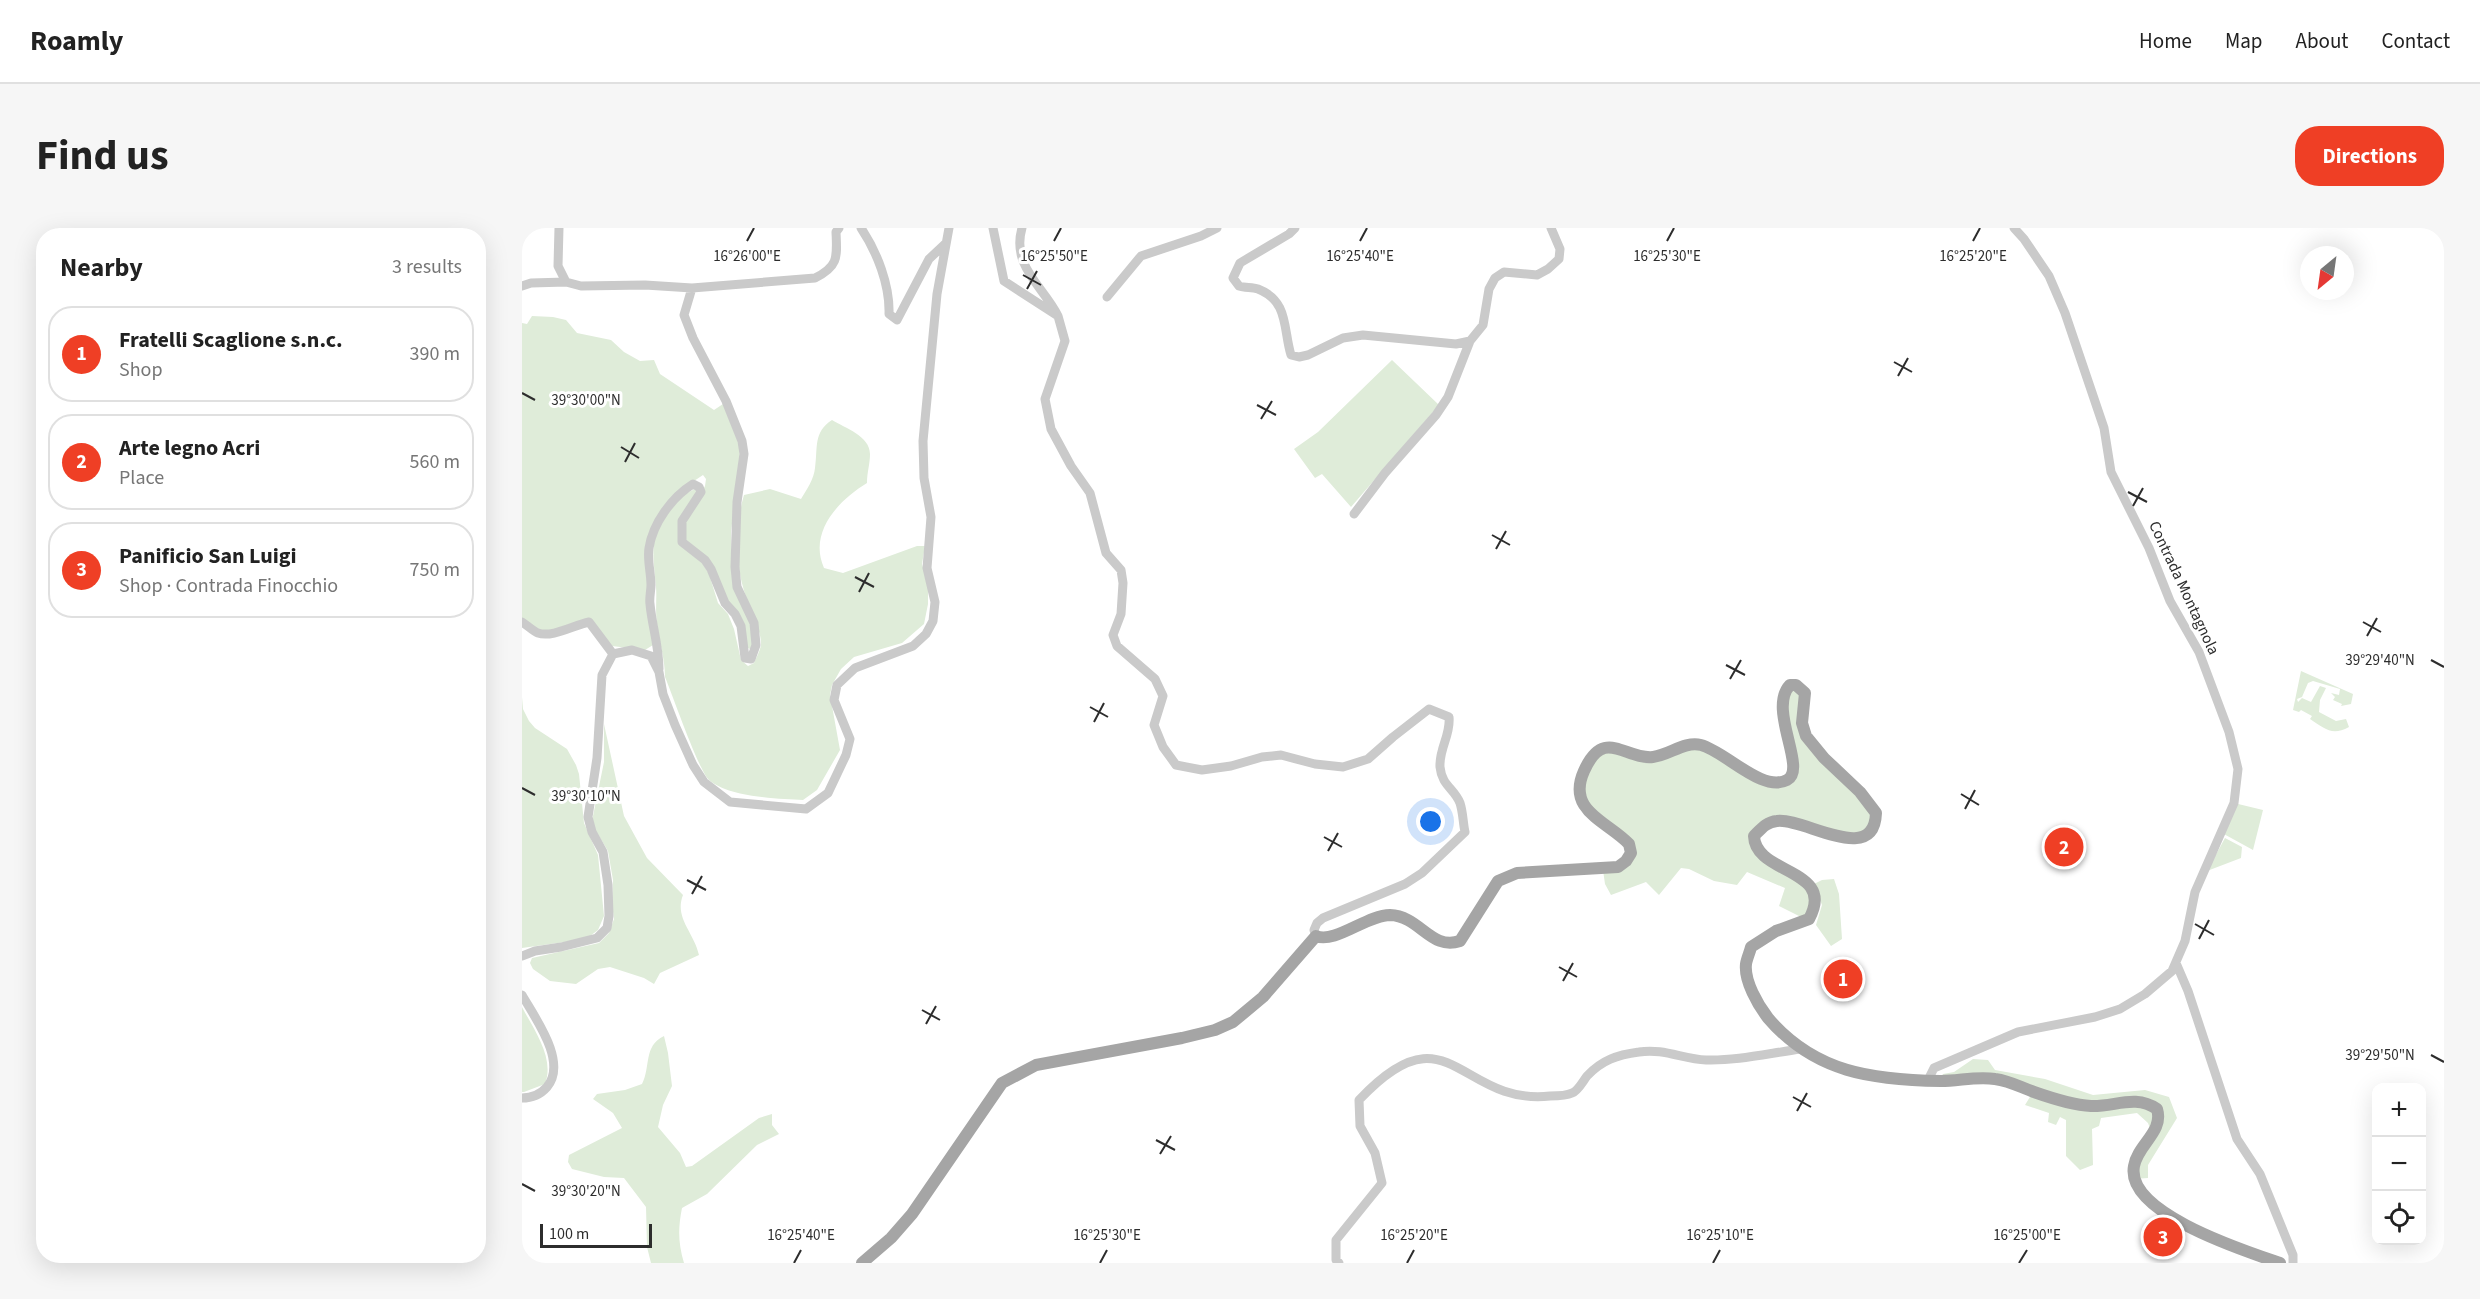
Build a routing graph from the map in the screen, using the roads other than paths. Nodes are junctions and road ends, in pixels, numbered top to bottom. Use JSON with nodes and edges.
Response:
{"nodes":[{"id":1,"x":559,"y":228,"type":"edge"},
{"id":2,"x":839,"y":228,"type":"edge"},
{"id":3,"x":861,"y":228,"type":"edge"},
{"id":4,"x":949,"y":228,"type":"edge"},
{"id":5,"x":993,"y":228,"type":"edge"},
{"id":6,"x":1022,"y":228,"type":"edge"},
{"id":7,"x":1217,"y":228,"type":"edge"},
{"id":8,"x":1295,"y":228,"type":"edge"},
{"id":9,"x":1551,"y":228,"type":"edge"},
{"id":10,"x":2014,"y":228,"type":"edge"},
{"id":11,"x":945,"y":244,"type":"junction"},
{"id":12,"x":566,"y":282,"type":"junction"},
{"id":13,"x":522,"y":286,"type":"edge"},
{"id":14,"x":692,"y":288,"type":"junction"},
{"id":15,"x":1107,"y":297,"type":"dead end"},
{"id":16,"x":1058,"y":316,"type":"junction"},
{"id":17,"x":1470,"y":341,"type":"junction"},
{"id":18,"x":1354,"y":514,"type":"dead end"},
{"id":19,"x":522,"y":622,"type":"edge"},
{"id":20,"x":613,"y":654,"type":"junction"},
{"id":21,"x":659,"y":672,"type":"junction"},
{"id":22,"x":1316,"y":936,"type":"junction"},
{"id":23,"x":522,"y":956,"type":"edge"},
{"id":24,"x":2176,"y":963,"type":"junction"},
{"id":25,"x":522,"y":995,"type":"edge"},
{"id":26,"x":1801,"y":1049,"type":"junction"},
{"id":27,"x":1928,"y":1080,"type":"junction"},
{"id":28,"x":522,"y":1098,"type":"edge"},
{"id":29,"x":862,"y":1263,"type":"edge"},
{"id":30,"x":1339,"y":1263,"type":"edge"},
{"id":31,"x":2280,"y":1263,"type":"edge"},
{"id":32,"x":2293,"y":1263,"type":"edge"}],
"edges":[{"from":1,"to":12,"type":"street"},
{"from":2,"to":14,"type":"street"},
{"from":3,"to":11,"type":"street"},
{"from":4,"to":11,"type":"street"},
{"from":5,"to":16,"type":"street"},
{"from":6,"to":16,"type":"street"},
{"from":7,"to":15,"type":"street"},
{"from":8,"to":17,"type":"street"},
{"from":9,"to":17,"type":"street"},
{"from":10,"to":24,"type":"street","name":"Contrada Montagnola"},
{"from":11,"to":21,"type":"street"},
{"from":12,"to":13,"type":"street"},
{"from":12,"to":14,"type":"street"},
{"from":14,"to":21,"type":"street"},
{"from":16,"to":22,"type":"street"},
{"from":17,"to":18,"type":"street"},
{"from":19,"to":20,"type":"street"},
{"from":20,"to":21,"type":"street"},
{"from":20,"to":23,"type":"street"},
{"from":22,"to":26,"type":"main road"},
{"from":22,"to":29,"type":"main road"},
{"from":24,"to":27,"type":"street"},
{"from":24,"to":32,"type":"street"},
{"from":25,"to":28,"type":"street"},
{"from":26,"to":27,"type":"main road"},
{"from":26,"to":30,"type":"street"},
{"from":27,"to":31,"type":"main road"}]}
